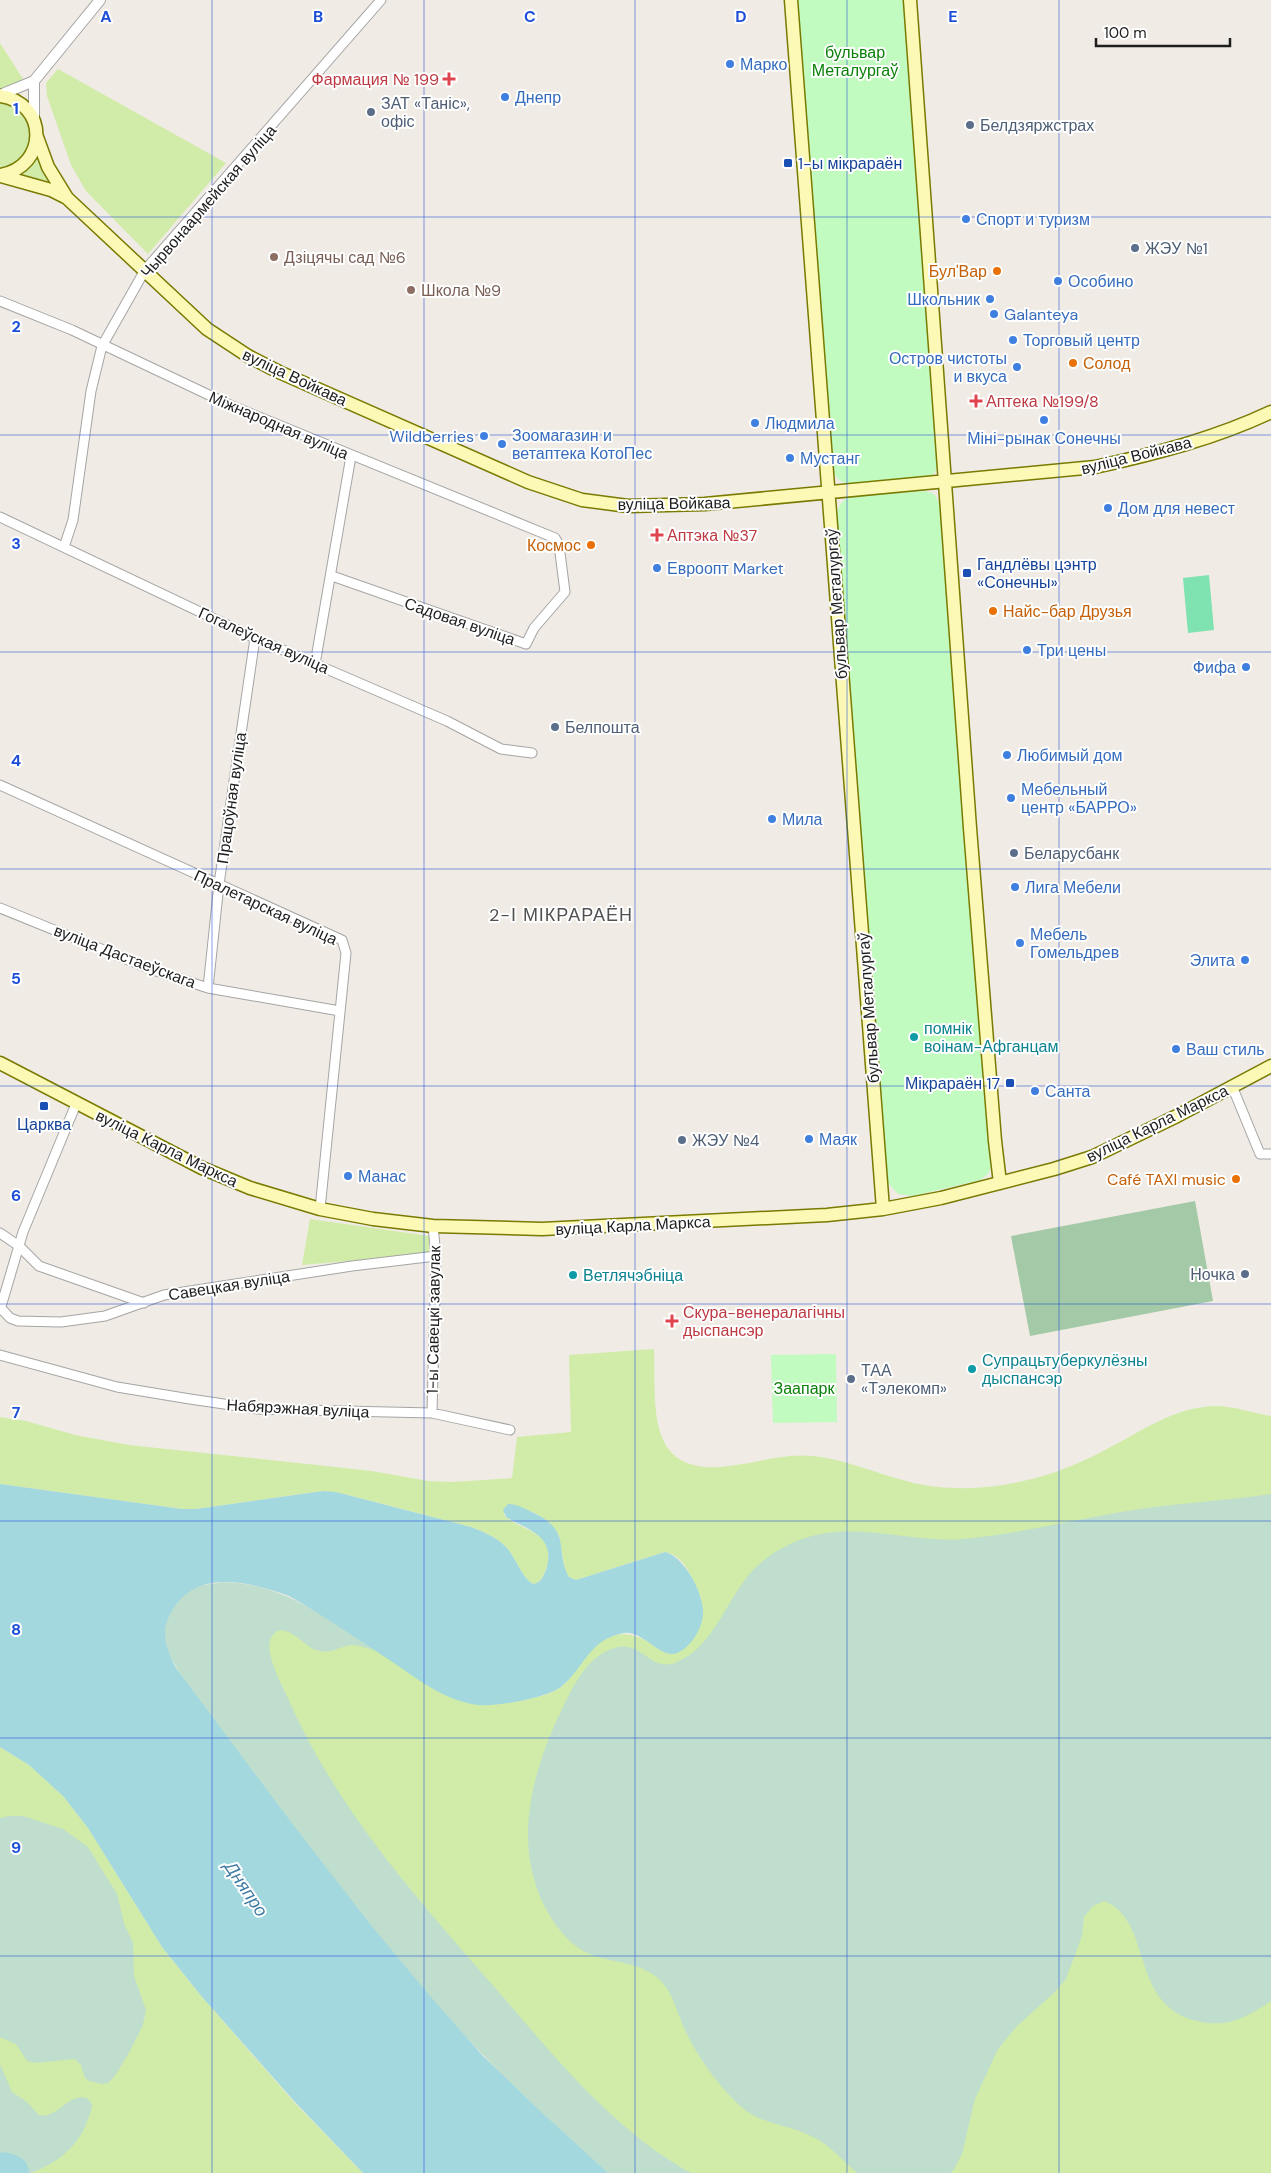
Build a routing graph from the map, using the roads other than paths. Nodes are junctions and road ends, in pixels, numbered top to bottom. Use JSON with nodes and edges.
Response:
{"nodes":[{"id":1,"x":100,"y":0,"type":"edge"},
{"id":2,"x":382,"y":0,"type":"edge"},
{"id":3,"x":791,"y":0,"type":"edge"},
{"id":4,"x":910,"y":0,"type":"edge"},
{"id":5,"x":34,"y":81,"type":"junction"},
{"id":6,"x":0,"y":96,"type":"edge"},
{"id":7,"x":34,"y":122,"type":"junction"},
{"id":8,"x":37,"y":136,"type":"junction"},
{"id":9,"x":0,"y":175,"type":"edge"},
{"id":10,"x":68,"y":198,"type":"junction"},
{"id":11,"x":145,"y":270,"type":"junction"},
{"id":12,"x":0,"y":301,"type":"edge"},
{"id":13,"x":102,"y":346,"type":"junction"},
{"id":14,"x":1271,"y":412,"type":"edge"},
{"id":15,"x":351,"y":456,"type":"junction"},
{"id":16,"x":946,"y":482,"type":"junction"},
{"id":17,"x":828,"y":492,"type":"junction"},
{"id":18,"x":0,"y":517,"type":"edge"},
{"id":19,"x":64,"y":547,"type":"junction"},
{"id":20,"x":332,"y":576,"type":"junction"},
{"id":21,"x":565,"y":592,"type":"joint"},
{"id":22,"x":255,"y":638,"type":"junction"},
{"id":23,"x":315,"y":664,"type":"junction"},
{"id":24,"x":532,"y":753,"type":"dead end"},
{"id":25,"x":0,"y":785,"type":"edge"},
{"id":26,"x":219,"y":884,"type":"junction"},
{"id":27,"x":0,"y":908,"type":"edge"},
{"id":28,"x":208,"y":988,"type":"junction"},
{"id":29,"x":340,"y":1011,"type":"junction"},
{"id":30,"x":0,"y":1063,"type":"edge"},
{"id":31,"x":1271,"y":1066,"type":"edge"},
{"id":32,"x":1232,"y":1086,"type":"junction"},
{"id":33,"x":76,"y":1104,"type":"junction"},
{"id":34,"x":1271,"y":1154,"type":"edge"},
{"id":35,"x":1000,"y":1183,"type":"junction"},
{"id":36,"x":320,"y":1209,"type":"junction"},
{"id":37,"x":883,"y":1209,"type":"junction"},
{"id":38,"x":433,"y":1226,"type":"junction"},
{"id":39,"x":0,"y":1233,"type":"edge"},
{"id":40,"x":19,"y":1246,"type":"junction"},
{"id":41,"x":436,"y":1256,"type":"junction"},
{"id":42,"x":144,"y":1303,"type":"junction"},
{"id":43,"x":0,"y":1308,"type":"edge"},
{"id":44,"x":0,"y":1355,"type":"edge"},
{"id":45,"x":432,"y":1413,"type":"junction"},
{"id":46,"x":510,"y":1430,"type":"dead end"}],
"edges":[{"from":1,"to":5,"type":"street"},
{"from":2,"to":11,"type":"street","name":"Чырвонаармейская вуліца"},
{"from":3,"to":17,"type":"main road","name":"бульвар Металургаў"},
{"from":4,"to":16,"type":"main road"},
{"from":5,"to":6,"type":"street"},
{"from":5,"to":7,"type":"street"},
{"from":6,"to":7,"type":"main road","name":"вуліца Войкава"},
{"from":7,"to":8,"type":"main road","name":"вуліца Войкава"},
{"from":8,"to":9,"type":"main road","name":"вуліца Войкава"},
{"from":8,"to":10,"type":"main road","name":"вуліца Войкава"},
{"from":9,"to":10,"type":"main road","name":"вуліца Войкава"},
{"from":10,"to":11,"type":"main road","name":"вуліца Войкава"},
{"from":11,"to":13,"type":"street","name":"Чырвонаармейская вуліца"},
{"from":11,"to":17,"type":"main road","name":"вуліца Войкава"},
{"from":12,"to":13,"type":"street","name":"Міжнародная вуліца"},
{"from":13,"to":15,"type":"street","name":"Міжнародная вуліца"},
{"from":13,"to":19,"type":"street","name":"Чырвонаармейская вуліца"},
{"from":14,"to":16,"type":"main road","name":"вуліца Войкава"},
{"from":15,"to":20,"type":"street"},
{"from":15,"to":21,"type":"street","name":"Міжнародная вуліца"},
{"from":16,"to":17,"type":"main road","name":"вуліца Войкава"},
{"from":16,"to":35,"type":"main road"},
{"from":17,"to":37,"type":"main road","name":"бульвар Металургаў"},
{"from":18,"to":19,"type":"street","name":"Гогалеўская вуліца"},
{"from":19,"to":22,"type":"street","name":"Гогалеўская вуліца"},
{"from":20,"to":21,"type":"street","name":"Садовая вуліца"},
{"from":20,"to":23,"type":"street"},
{"from":22,"to":23,"type":"street","name":"Гогалеўская вуліца"},
{"from":22,"to":26,"type":"street","name":"Працоўная вуліца"},
{"from":23,"to":24,"type":"street","name":"Гогалеўская вуліца"},
{"from":25,"to":26,"type":"street","name":"Пралетарская вуліца"},
{"from":26,"to":28,"type":"street","name":"Працоўная вуліца"},
{"from":26,"to":29,"type":"street","name":"Пралетарская вуліца"},
{"from":27,"to":28,"type":"street","name":"вуліца Дастаеўскага"},
{"from":28,"to":29,"type":"street","name":"вуліца Дастаеўскага"},
{"from":29,"to":36,"type":"street","name":"Пралетарская вуліца"},
{"from":30,"to":33,"type":"main road","name":"вуліца Карла Маркса"},
{"from":31,"to":32,"type":"main road","name":"вуліца Карла Маркса"},
{"from":32,"to":34,"type":"street"},
{"from":32,"to":35,"type":"main road","name":"вуліца Карла Маркса"},
{"from":33,"to":36,"type":"main road","name":"вуліца Карла Маркса"},
{"from":33,"to":40,"type":"street"},
{"from":35,"to":37,"type":"main road","name":"вуліца Карла Маркса"},
{"from":36,"to":38,"type":"main road","name":"вуліца Карла Маркса"},
{"from":37,"to":38,"type":"main road","name":"вуліца Карла Маркса"},
{"from":38,"to":41,"type":"street","name":"1-ы Савецкі завулак"},
{"from":39,"to":40,"type":"street"},
{"from":40,"to":42,"type":"street"},
{"from":40,"to":43,"type":"street"},
{"from":41,"to":42,"type":"street","name":"Савецкая вуліца"},
{"from":41,"to":45,"type":"street","name":"1-ы Савецкі завулак"},
{"from":42,"to":43,"type":"street","name":"Савецкая вуліца"},
{"from":44,"to":45,"type":"street","name":"Набярэжная вуліца"},
{"from":45,"to":46,"type":"street","name":"Набярэжная вуліца"}]}
